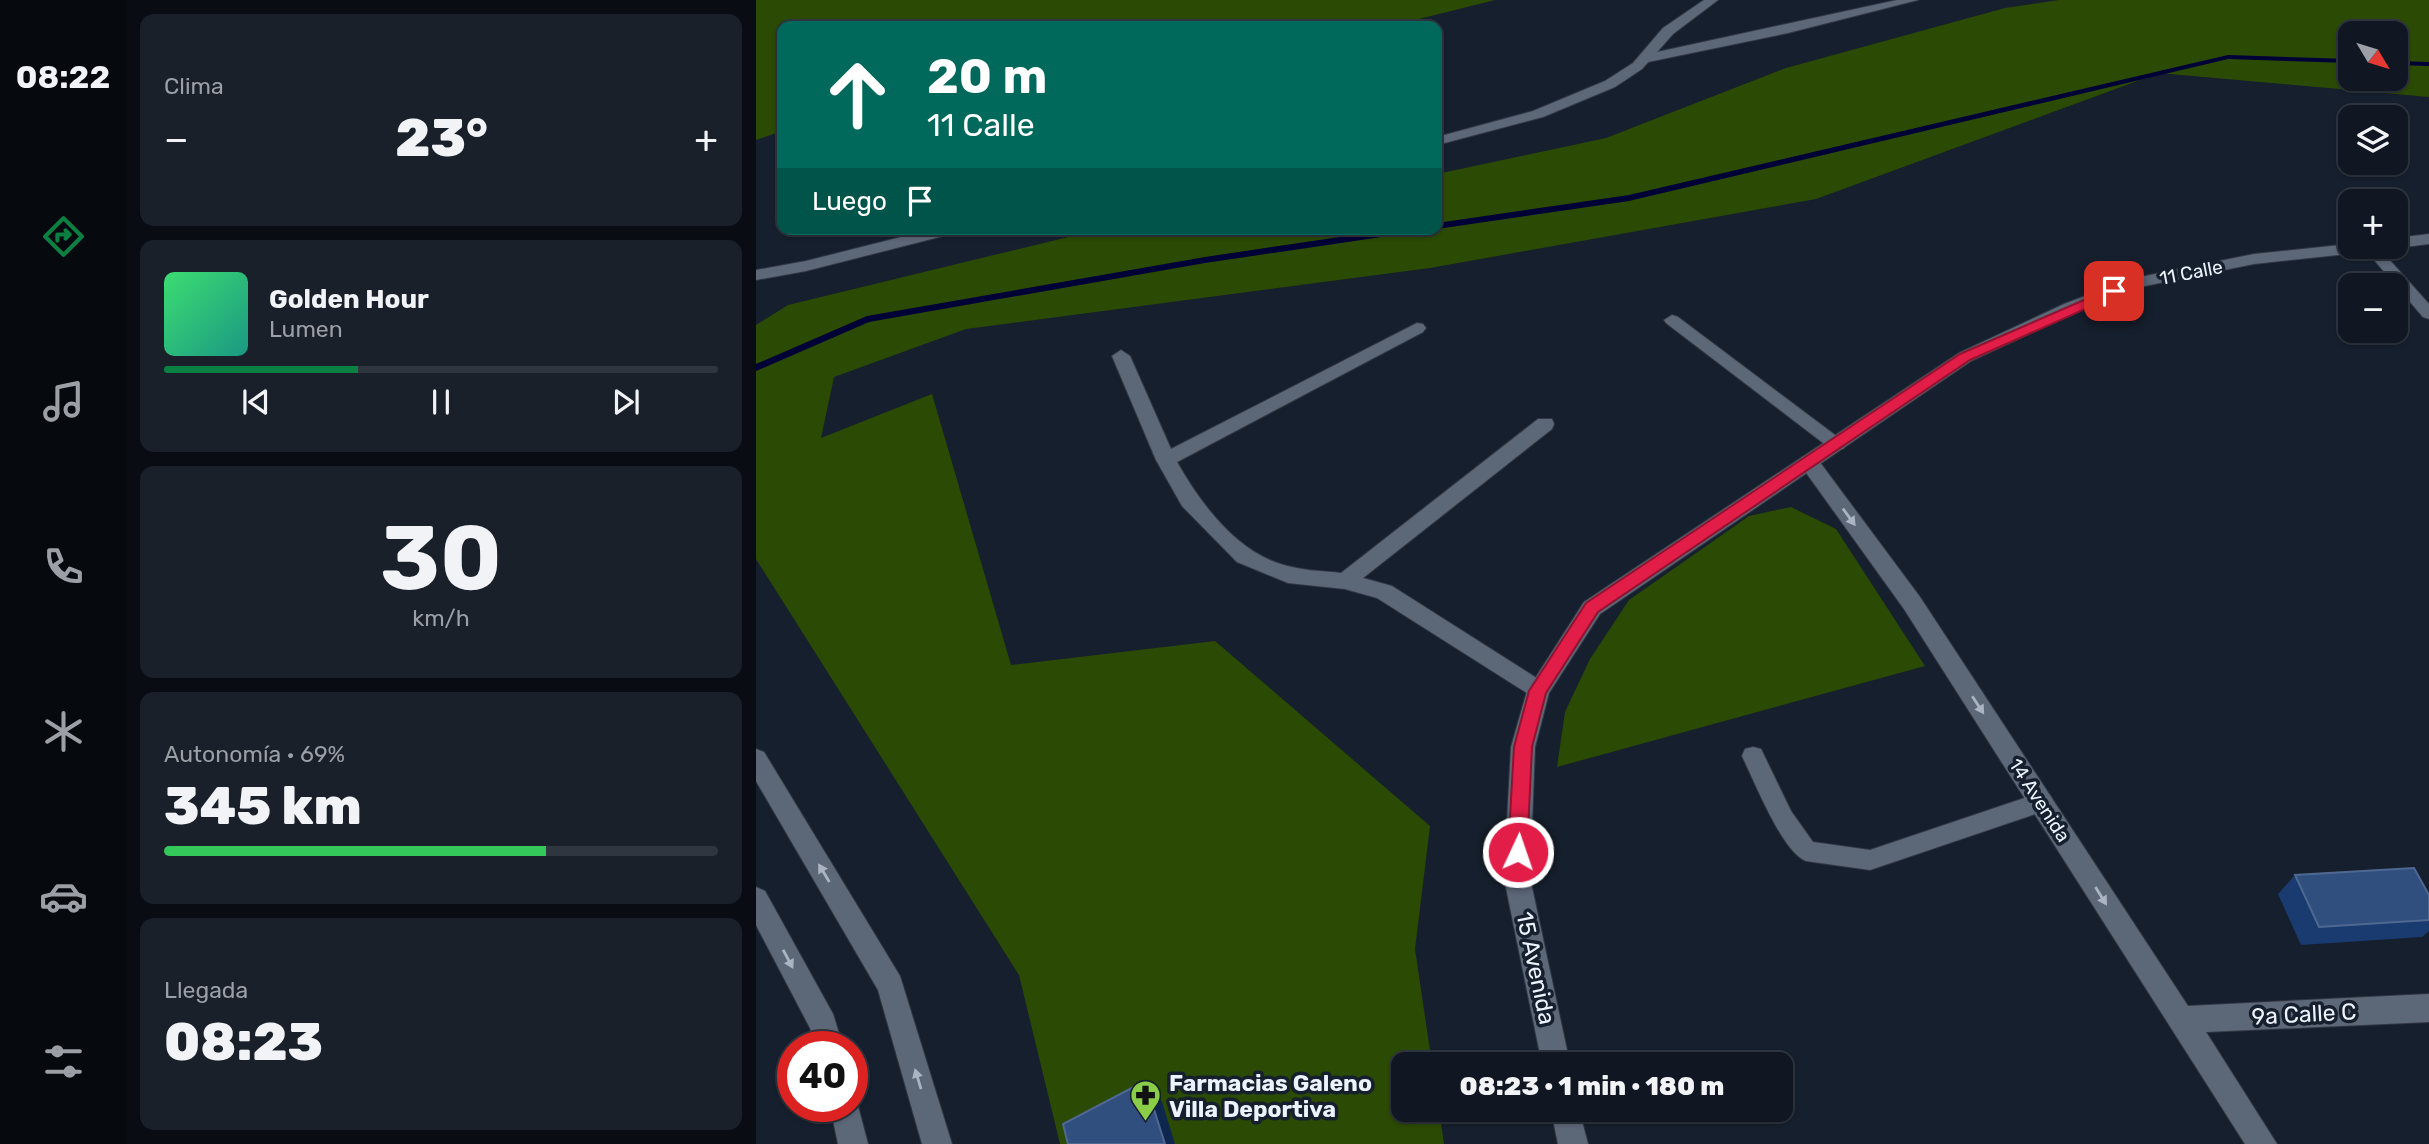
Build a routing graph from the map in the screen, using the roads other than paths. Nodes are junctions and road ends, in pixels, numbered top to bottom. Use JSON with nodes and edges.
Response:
{"nodes":[{"id":1,"x":1712,"y":0,"type":"edge"},
{"id":2,"x":1912,"y":0,"type":"edge"},
{"id":3,"x":1648,"y":58,"type":"junction"},
{"id":4,"x":1442,"y":140,"type":"edge"},
{"id":5,"x":927,"y":235,"type":"edge"},
{"id":6,"x":2429,"y":239,"type":"edge"},
{"id":7,"x":2408,"y":242,"type":"edge"},
{"id":8,"x":2338,"y":250,"type":"edge"},
{"id":9,"x":2379,"y":259,"type":"edge"},
{"id":10,"x":756,"y":275,"type":"edge"},
{"id":11,"x":2429,"y":314,"type":"edge"},
{"id":12,"x":1672,"y":320,"type":"dead end"},
{"id":13,"x":1417,"y":328,"type":"dead end"},
{"id":14,"x":1121,"y":356,"type":"dead end"},
{"id":15,"x":1545,"y":424,"type":"dead end"},
{"id":16,"x":1837,"y":445,"type":"junction"},
{"id":17,"x":1166,"y":460,"type":"junction"},
{"id":18,"x":1809,"y":462,"type":"junction"},
{"id":19,"x":1345,"y":581,"type":"junction"},
{"id":20,"x":1538,"y":691,"type":"junction"},
{"id":21,"x":1523,"y":747,"type":"joint"},
{"id":22,"x":1754,"y":756,"type":"dead end"},
{"id":23,"x":756,"y":759,"type":"edge"},
{"id":24,"x":2042,"y":802,"type":"junction"},
{"id":25,"x":756,"y":899,"type":"edge"},
{"id":26,"x":2429,"y":1008,"type":"edge"},
{"id":27,"x":2180,"y":1020,"type":"junction"},
{"id":28,"x":825,"y":1031,"type":"edge"},
{"id":29,"x":1553,"y":1052,"type":"edge"},
{"id":30,"x":848,"y":1122,"type":"edge"},
{"id":31,"x":1568,"y":1122,"type":"edge"},
{"id":32,"x":853,"y":1144,"type":"edge"},
{"id":33,"x":937,"y":1144,"type":"edge"},
{"id":34,"x":1573,"y":1144,"type":"edge"},
{"id":35,"x":2262,"y":1144,"type":"edge"}],
"edges":[{"from":1,"to":3,"type":"street"},
{"from":2,"to":3,"type":"lane"},
{"from":3,"to":4,"type":"street"},
{"from":5,"to":10,"type":"street"},
{"from":6,"to":7,"type":"street"},
{"from":8,"to":16,"type":"street","name":"11 Calle"},
{"from":9,"to":11,"type":"lane"},
{"from":12,"to":16,"type":"lane"},
{"from":13,"to":17,"type":"street"},
{"from":14,"to":17,"type":"street"},
{"from":15,"to":19,"type":"street"},
{"from":16,"to":18,"type":"street","name":"11 Calle"},
{"from":17,"to":19,"type":"street"},
{"from":18,"to":20,"type":"street","name":"11 Calle"},
{"from":18,"to":24,"type":"street","name":"14 Avenida","one_way":true},
{"from":19,"to":20,"type":"street"},
{"from":20,"to":21,"type":"street","name":"11 Calle"},
{"from":21,"to":29,"type":"street","name":"15 Avenida"},
{"from":22,"to":24,"type":"lane"},
{"from":33,"to":23,"type":"street","one_way":true},
{"from":24,"to":27,"type":"street","name":"14 Avenida","one_way":true},
{"from":25,"to":28,"type":"street","one_way":true},
{"from":26,"to":27,"type":"street","name":"9a Calle C"},
{"from":27,"to":35,"type":"street","name":"14 Avenida"},
{"from":30,"to":32,"type":"street"},
{"from":31,"to":34,"type":"street"}]}
